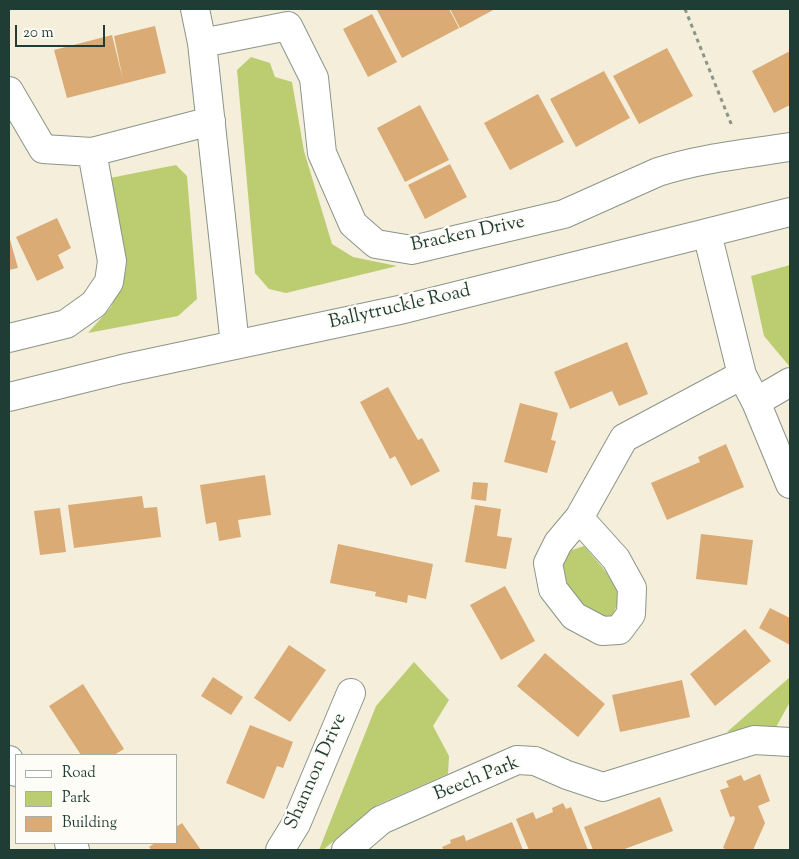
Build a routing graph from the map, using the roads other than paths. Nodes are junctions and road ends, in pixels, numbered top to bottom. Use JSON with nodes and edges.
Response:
{"nodes":[{"id":1,"x":195,"y":9,"type":"edge"},
{"id":2,"x":293,"y":17,"type":"edge"},
{"id":3,"x":202,"y":43,"type":"junction"},
{"id":4,"x":9,"y":91,"type":"edge"},
{"id":5,"x":210,"y":121,"type":"junction"},
{"id":6,"x":790,"y":147,"type":"edge"},
{"id":7,"x":92,"y":152,"type":"junction"},
{"id":8,"x":790,"y":212,"type":"edge"},
{"id":9,"x":707,"y":234,"type":"junction"},
{"id":10,"x":9,"y":338,"type":"edge"},
{"id":11,"x":234,"y":345,"type":"junction"},
{"id":12,"x":742,"y":376,"type":"junction"},
{"id":13,"x":790,"y":382,"type":"edge"},
{"id":14,"x":9,"y":397,"type":"edge"},
{"id":15,"x":756,"y":402,"type":"junction"},
{"id":16,"x":790,"y":484,"type":"edge"},
{"id":17,"x":579,"y":518,"type":"dead end"},
{"id":18,"x":351,"y":692,"type":"dead end"},
{"id":19,"x":790,"y":742,"type":"edge"},
{"id":20,"x":280,"y":850,"type":"edge"},
{"id":21,"x":346,"y":850,"type":"edge"}],
"edges":[{"from":1,"to":3,"type":"street"},
{"from":2,"to":3,"type":"street","name":"Bracken Drive"},
{"from":2,"to":6,"type":"street","name":"Bracken Drive"},
{"from":3,"to":5,"type":"street"},
{"from":4,"to":7,"type":"street"},
{"from":5,"to":7,"type":"street"},
{"from":5,"to":11,"type":"street"},
{"from":7,"to":10,"type":"street"},
{"from":8,"to":9,"type":"street","name":"Ballytruckle Road"},
{"from":9,"to":11,"type":"street","name":"Ballytruckle Road"},
{"from":9,"to":12,"type":"street"},
{"from":11,"to":14,"type":"street","name":"Ballytruckle Road"},
{"from":12,"to":15,"type":"street"},
{"from":12,"to":17,"type":"street"},
{"from":13,"to":15,"type":"street"},
{"from":15,"to":16,"type":"street"},
{"from":18,"to":20,"type":"street","name":"Shannon Drive"},
{"from":19,"to":21,"type":"street","name":"Beech Park"}]}
